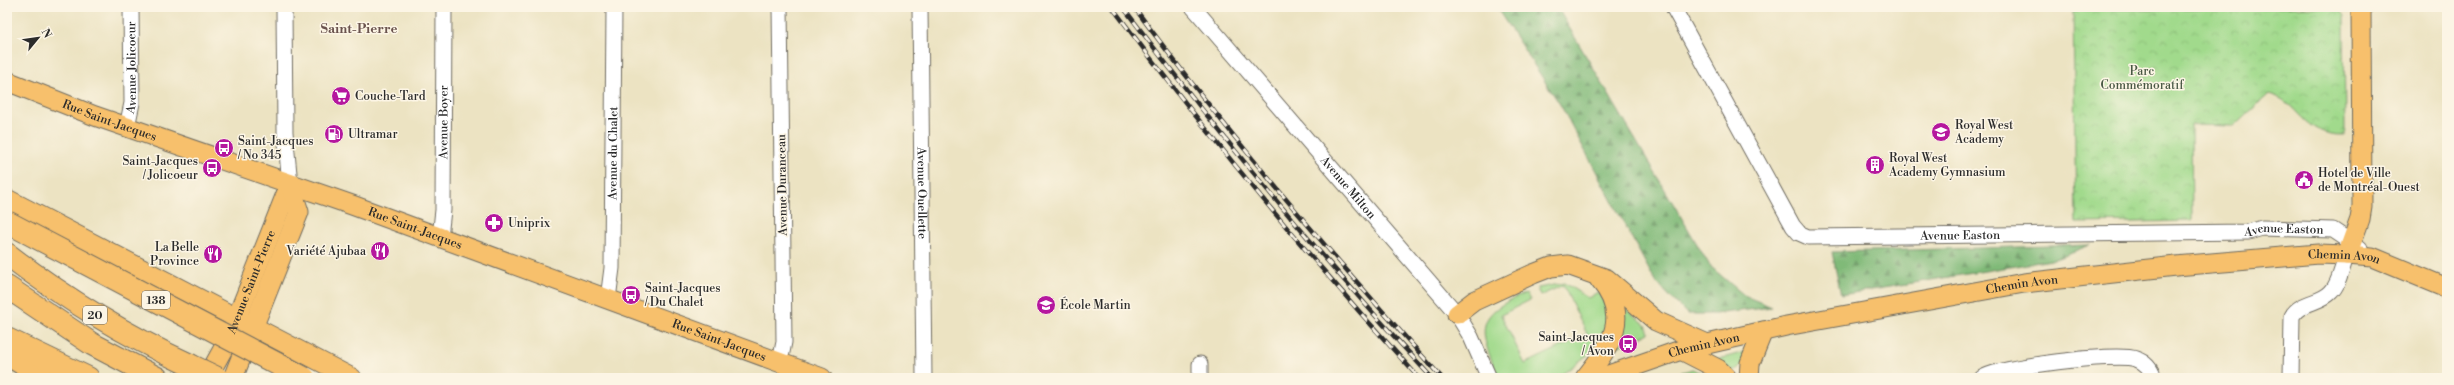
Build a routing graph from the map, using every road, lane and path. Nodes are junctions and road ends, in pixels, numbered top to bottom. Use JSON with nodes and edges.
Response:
{"nodes":[{"id":1,"x":131,"y":7,"type":"edge"},
{"id":2,"x":284,"y":7,"type":"edge"},
{"id":3,"x":444,"y":7,"type":"edge"},
{"id":4,"x":614,"y":7,"type":"edge"},
{"id":5,"x":780,"y":7,"type":"edge"},
{"id":6,"x":920,"y":7,"type":"edge"},
{"id":7,"x":1193,"y":7,"type":"edge"},
{"id":8,"x":2361,"y":7,"type":"edge"},
{"id":9,"x":1676,"y":8,"type":"edge"},
{"id":10,"x":7,"y":81,"type":"edge"},
{"id":11,"x":127,"y":127,"type":"junction"},
{"id":12,"x":290,"y":184,"type":"junction"},
{"id":13,"x":7,"y":199,"type":"edge"},
{"id":14,"x":7,"y":222,"type":"edge"},
{"id":15,"x":440,"y":237,"type":"junction"},
{"id":16,"x":2349,"y":248,"type":"junction"},
{"id":17,"x":7,"y":254,"type":"edge"},
{"id":18,"x":1590,"y":272,"type":"junction"},
{"id":19,"x":7,"y":287,"type":"edge"},
{"id":20,"x":2447,"y":288,"type":"edge"},
{"id":21,"x":608,"y":299,"type":"junction"},
{"id":22,"x":1457,"y":314,"type":"junction"},
{"id":23,"x":237,"y":317,"type":"junction"},
{"id":24,"x":254,"y":326,"type":"junction"},
{"id":25,"x":1763,"y":331,"type":"junction"},
{"id":26,"x":7,"y":339,"type":"edge"},
{"id":27,"x":1705,"y":343,"type":"junction"},
{"id":28,"x":1681,"y":350,"type":"junction"},
{"id":29,"x":7,"y":356,"type":"edge"},
{"id":30,"x":780,"y":362,"type":"junction"},
{"id":31,"x":43,"y":378,"type":"edge"},
{"id":32,"x":88,"y":378,"type":"edge"},
{"id":33,"x":157,"y":378,"type":"edge"},
{"id":34,"x":207,"y":378,"type":"edge"},
{"id":35,"x":217,"y":378,"type":"edge"},
{"id":36,"x":233,"y":378,"type":"edge"},
{"id":37,"x":304,"y":378,"type":"edge"},
{"id":38,"x":352,"y":378,"type":"edge"},
{"id":39,"x":822,"y":378,"type":"edge"},
{"id":40,"x":924,"y":378,"type":"edge"},
{"id":41,"x":1489,"y":378,"type":"edge"},
{"id":42,"x":1585,"y":378,"type":"edge"},
{"id":43,"x":1600,"y":378,"type":"edge"},
{"id":44,"x":1727,"y":378,"type":"edge"},
{"id":45,"x":1750,"y":378,"type":"edge"},
{"id":46,"x":1982,"y":378,"type":"edge"},
{"id":47,"x":2154,"y":378,"type":"edge"},
{"id":48,"x":2291,"y":378,"type":"edge"}],
"edges":[{"from":1,"to":11,"type":"street","name":"Avenue Jolicoeur"},
{"from":2,"to":12,"type":"street","name":"Avenue Saint-Pierre"},
{"from":3,"to":15,"type":"street","name":"Avenue Boyer"},
{"from":4,"to":21,"type":"street","name":"Avenue du Chalet"},
{"from":5,"to":30,"type":"street","name":"Avenue Duranceau"},
{"from":6,"to":40,"type":"street","name":"Avenue Ouellette"},
{"from":7,"to":22,"type":"street","name":"Avenue Milton"},
{"from":8,"to":16,"type":"main road"},
{"from":9,"to":16,"type":"street","name":"Avenue Easton"},
{"from":10,"to":11,"type":"main road","name":"Rue Saint-Jacques"},
{"from":11,"to":12,"type":"main road","name":"Rue Saint-Jacques"},
{"from":12,"to":15,"type":"main road","name":"Rue Saint-Jacques"},
{"from":12,"to":23,"type":"main road","name":"Avenue Saint-Pierre"},
{"from":12,"to":24,"type":"main road","name":"Avenue Saint-Pierre"},
{"from":13,"to":23,"type":"main road"},
{"from":14,"to":37,"type":"highway","number":"138","bridge":true},
{"from":15,"to":21,"type":"main road","name":"Rue Saint-Jacques"},
{"from":16,"to":20,"type":"main road","name":"Chemin Avon"},
{"from":16,"to":25,"type":"main road","name":"Chemin Avon"},
{"from":16,"to":48,"type":"street"},
{"from":17,"to":35,"type":"highway","number":"20","bridge":true},
{"from":18,"to":22,"type":"main road"},
{"from":18,"to":27,"type":"main road"},
{"from":18,"to":42,"type":"main road"},
{"from":19,"to":33,"type":"highway","number":"20"},
{"from":21,"to":30,"type":"main road","name":"Rue Saint-Jacques"},
{"from":22,"to":41,"type":"street","name":"Avenue Milton"},
{"from":23,"to":24,"type":"main road"},
{"from":23,"to":34,"type":"main road","name":"Avenue Saint-Pierre"},
{"from":24,"to":36,"type":"main road","name":"Avenue Saint-Pierre"},
{"from":24,"to":38,"type":"main road"},
{"from":25,"to":27,"type":"main road","name":"Chemin Avon"},
{"from":25,"to":45,"type":"main road"},
{"from":26,"to":32,"type":"highway"},
{"from":27,"to":28,"type":"main road","name":"Chemin Avon"},
{"from":28,"to":43,"type":"main road","name":"Chemin Avon"},
{"from":28,"to":44,"type":"main road"},
{"from":29,"to":31,"type":"main road"},
{"from":30,"to":39,"type":"main road","name":"Rue Saint-Jacques"},
{"from":46,"to":47,"type":"street"}]}
